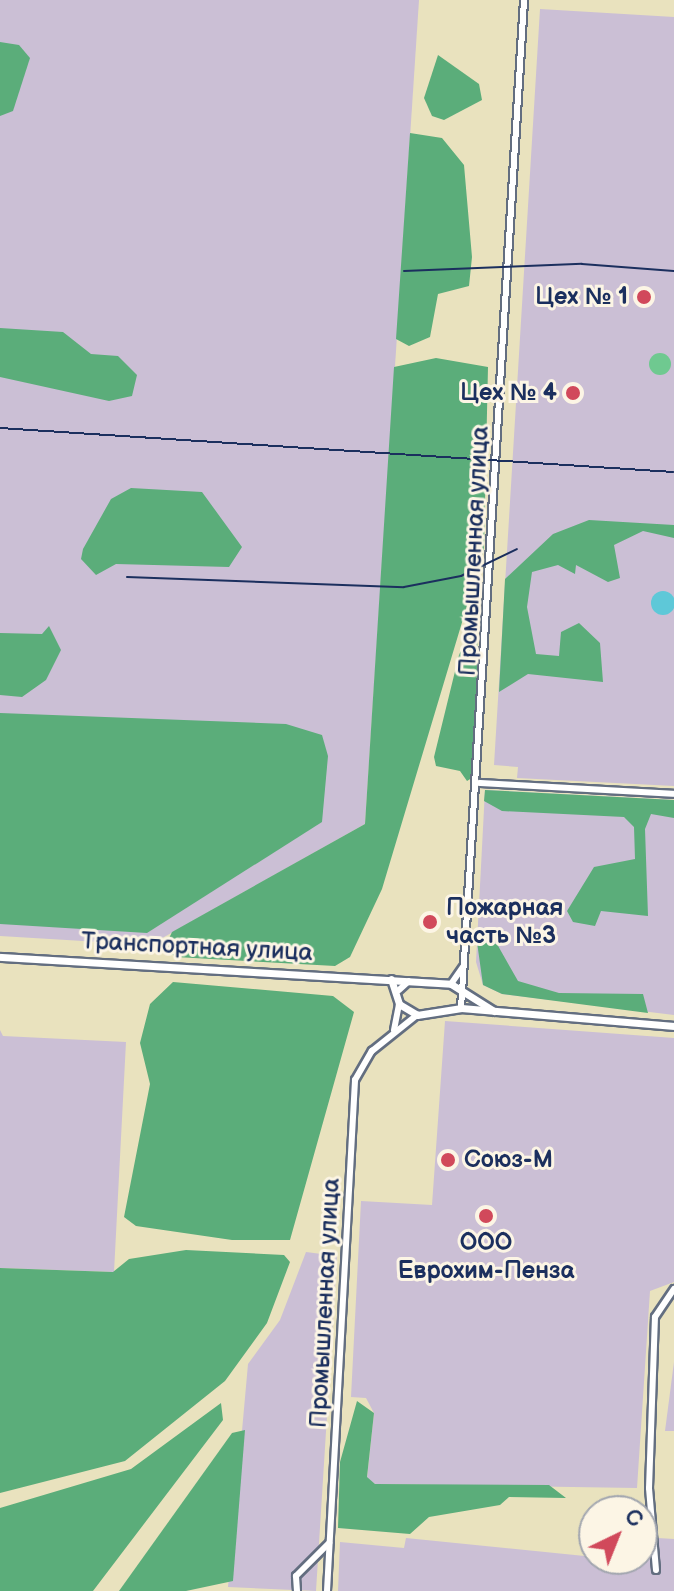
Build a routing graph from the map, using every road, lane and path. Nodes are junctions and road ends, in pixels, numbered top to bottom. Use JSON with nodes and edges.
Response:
{"nodes":[{"id":1,"x":524,"y":0,"type":"edge"},
{"id":2,"x":479,"y":783,"type":"junction"},
{"id":3,"x":674,"y":794,"type":"edge"},
{"id":4,"x":0,"y":957,"type":"edge"},
{"id":5,"x":466,"y":960,"type":"junction"},
{"id":6,"x":391,"y":979,"type":"junction"},
{"id":7,"x":409,"y":981,"type":"junction"},
{"id":8,"x":451,"y":984,"type":"junction"},
{"id":9,"x":399,"y":990,"type":"junction"},
{"id":10,"x":463,"y":992,"type":"junction"},
{"id":11,"x":399,"y":1004,"type":"junction"},
{"id":12,"x":461,"y":1008,"type":"junction"},
{"id":13,"x":494,"y":1011,"type":"junction"},
{"id":14,"x":417,"y":1015,"type":"junction"},
{"id":15,"x":674,"y":1026,"type":"edge"},
{"id":16,"x":394,"y":1030,"type":"junction"},
{"id":17,"x":674,"y":1289,"type":"edge"},
{"id":18,"x":650,"y":1495,"type":"edge"},
{"id":19,"x":331,"y":1540,"type":"junction"},
{"id":20,"x":327,"y":1590,"type":"edge"},
{"id":21,"x":297,"y":1591,"type":"edge"}],
"edges":[{"from":1,"to":2,"type":"street","name":"Промышленная улица"},
{"from":2,"to":3,"type":"street"},
{"from":2,"to":5,"type":"street","name":"Промышленная улица"},
{"from":4,"to":6,"type":"street","name":"Транспортная улица"},
{"from":5,"to":8,"type":"street"},
{"from":5,"to":10,"type":"street","name":"Промышленная улица"},
{"from":6,"to":7,"type":"street","name":"Транспортная улица"},
{"from":6,"to":9,"type":"street"},
{"from":7,"to":8,"type":"street","name":"Транспортная улица"},
{"from":7,"to":9,"type":"street"},
{"from":8,"to":10,"type":"street"},
{"from":9,"to":11,"type":"street"},
{"from":10,"to":12,"type":"street","name":"Промышленная улица"},
{"from":10,"to":13,"type":"street"},
{"from":11,"to":14,"type":"street"},
{"from":11,"to":16,"type":"street"},
{"from":12,"to":13,"type":"street"},
{"from":12,"to":14,"type":"street"},
{"from":13,"to":15,"type":"street"},
{"from":14,"to":16,"type":"street"},
{"from":16,"to":19,"type":"street","name":"Промышленная улица"},
{"from":17,"to":18,"type":"street"},
{"from":19,"to":20,"type":"street","name":"Промышленная улица"},
{"from":19,"to":21,"type":"street"}]}
